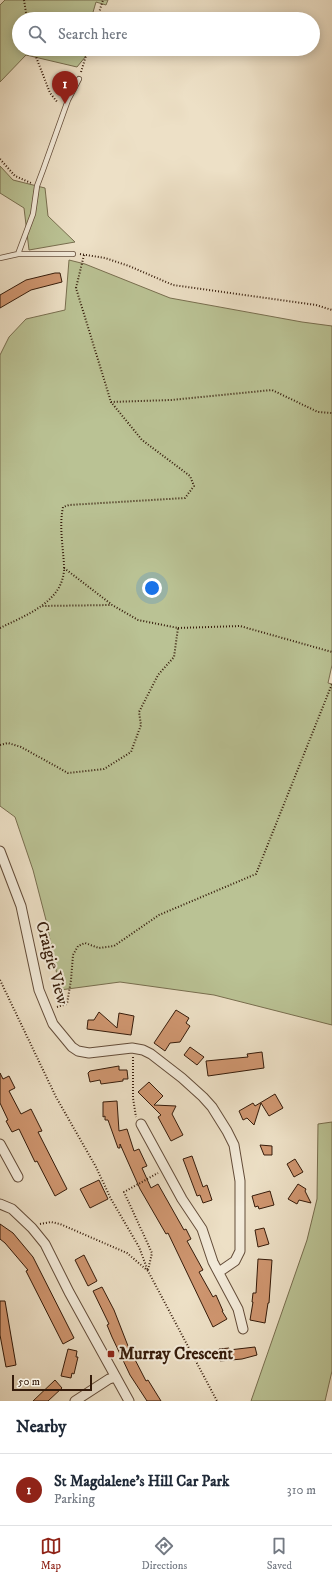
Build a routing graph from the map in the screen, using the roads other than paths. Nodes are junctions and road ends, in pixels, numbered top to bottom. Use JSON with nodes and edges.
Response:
{"nodes":[{"id":1,"x":79,"y":79,"type":"road end"},
{"id":2,"x":18,"y":254,"type":"junction"},
{"id":3,"x":73,"y":254,"type":"road end"},
{"id":4,"x":0,"y":258,"type":"edge"},
{"id":5,"x":0,"y":851,"type":"edge"},
{"id":6,"x":141,"y":1124,"type":"road end"},
{"id":7,"x":0,"y":1144,"type":"edge"},
{"id":8,"x":18,"y":1177,"type":"dead end"},
{"id":9,"x":0,"y":1204,"type":"edge"},
{"id":10,"x":219,"y":1272,"type":"junction"},
{"id":11,"x":243,"y":1329,"type":"dead end"},
{"id":12,"x":116,"y":1377,"type":"junction"},
{"id":13,"x":75,"y":1401,"type":"edge"},
{"id":14,"x":129,"y":1401,"type":"edge"}],
"edges":[{"from":1,"to":2,"type":"lane"},
{"from":2,"to":3,"type":"lane"},
{"from":2,"to":4,"type":"lane"},
{"from":5,"to":10,"type":"street","name":"Craigie View"},
{"from":6,"to":10,"type":"street"},
{"from":7,"to":8,"type":"street"},
{"from":9,"to":12,"type":"street"},
{"from":10,"to":11,"type":"street"},
{"from":12,"to":13,"type":"street"},
{"from":12,"to":14,"type":"street"}]}
